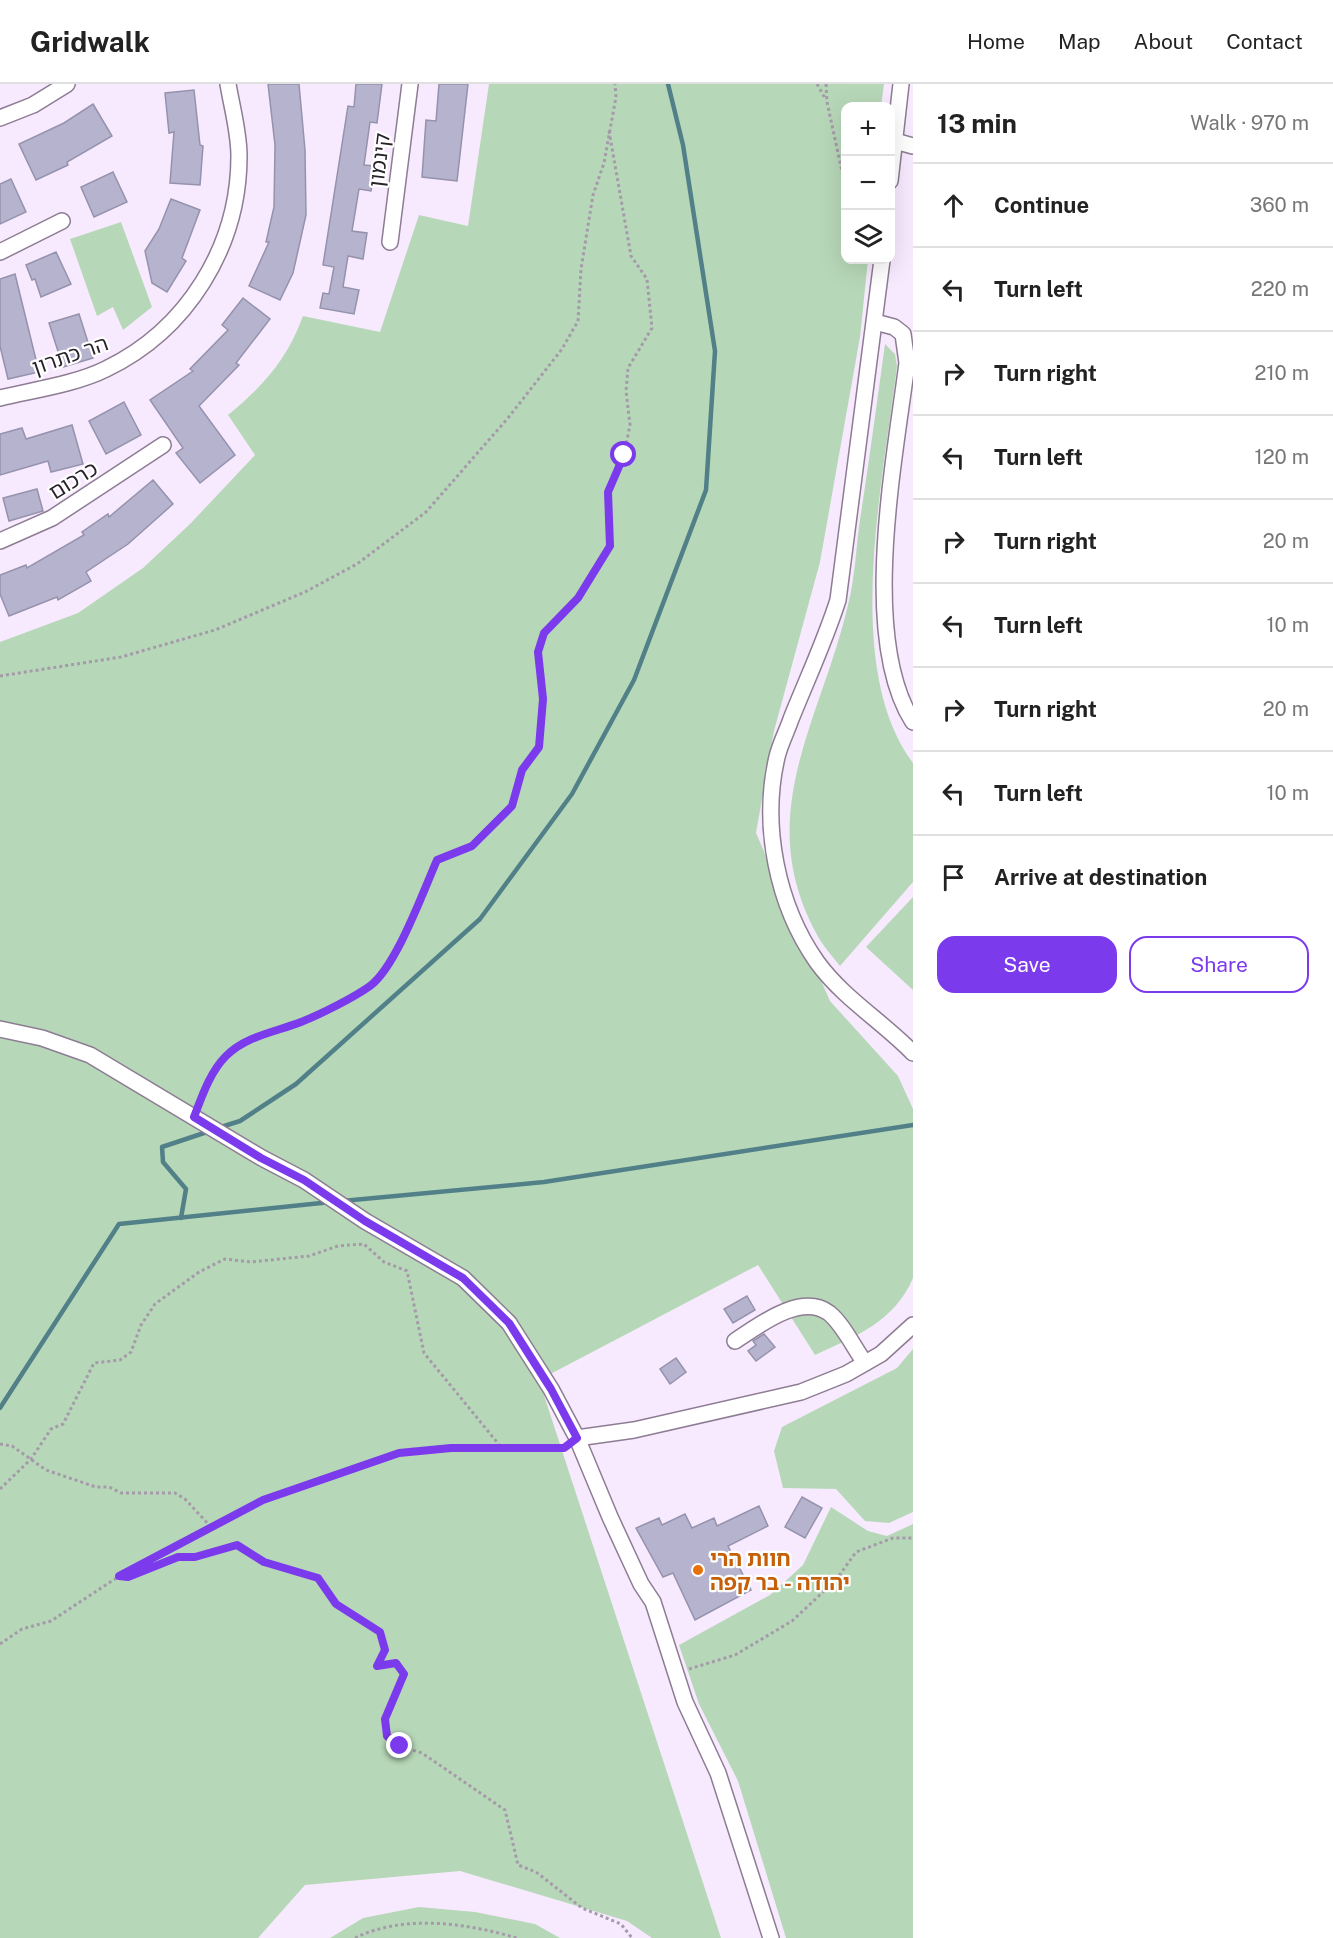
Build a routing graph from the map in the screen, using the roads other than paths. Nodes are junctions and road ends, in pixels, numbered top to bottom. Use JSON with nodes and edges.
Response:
{"nodes":[{"id":1,"x":67,"y":84,"type":"edge"},
{"id":2,"x":228,"y":84,"type":"edge"},
{"id":3,"x":410,"y":84,"type":"edge"},
{"id":4,"x":902,"y":84,"type":"edge"},
{"id":5,"x":0,"y":118,"type":"edge"},
{"id":6,"x":895,"y":141,"type":"joint"},
{"id":7,"x":913,"y":146,"type":"edge"},
{"id":8,"x":62,"y":221,"type":"dead end"},
{"id":9,"x":390,"y":242,"type":"dead end"},
{"id":10,"x":0,"y":252,"type":"edge"},
{"id":11,"x":882,"y":264,"type":"edge"},
{"id":12,"x":875,"y":322,"type":"junction"},
{"id":13,"x":0,"y":398,"type":"edge"},
{"id":14,"x":164,"y":445,"type":"dead end"},
{"id":15,"x":0,"y":541,"type":"edge"},
{"id":16,"x":913,"y":722,"type":"edge"},
{"id":17,"x":0,"y":1029,"type":"edge"},
{"id":18,"x":913,"y":1053,"type":"edge"},
{"id":19,"x":913,"y":1325,"type":"edge"},
{"id":20,"x":735,"y":1341,"type":"dead end"},
{"id":21,"x":865,"y":1363,"type":"junction"},
{"id":22,"x":577,"y":1438,"type":"junction"},
{"id":23,"x":771,"y":1938,"type":"edge"}],
"edges":[{"from":1,"to":5,"type":"street"},
{"from":2,"to":13,"type":"street","name":"הר כתרון"},
{"from":3,"to":9,"type":"street","name":"קינמון"},
{"from":4,"to":6,"type":"street"},
{"from":6,"to":7,"type":"street"},
{"from":8,"to":10,"type":"street"},
{"from":11,"to":12,"type":"street"},
{"from":12,"to":16,"type":"street"},
{"from":12,"to":18,"type":"street"},
{"from":14,"to":15,"type":"street","name":"כרכום"},
{"from":17,"to":22,"type":"street"},
{"from":19,"to":21,"type":"street"},
{"from":20,"to":21,"type":"street"},
{"from":21,"to":22,"type":"street"},
{"from":22,"to":23,"type":"street"}]}
